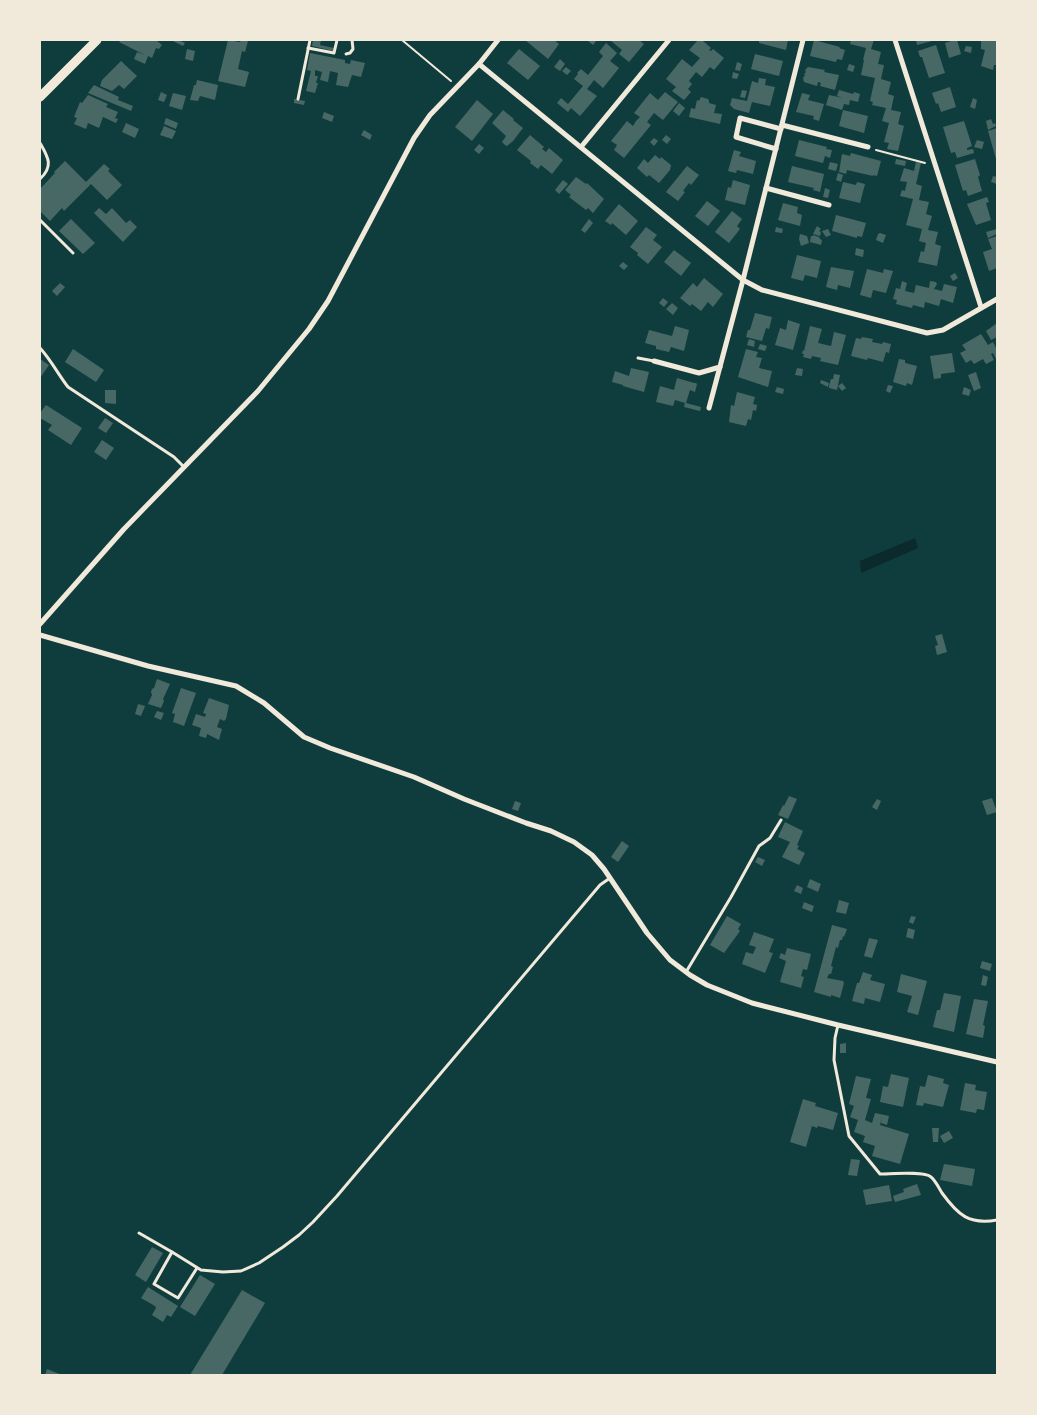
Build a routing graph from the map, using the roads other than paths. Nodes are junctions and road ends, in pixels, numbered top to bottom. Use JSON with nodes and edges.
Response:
{"nodes":[{"id":1,"x":97,"y":40,"type":"edge"},
{"id":2,"x":310,"y":40,"type":"edge"},
{"id":3,"x":337,"y":40,"type":"edge"},
{"id":4,"x":352,"y":40,"type":"edge"},
{"id":5,"x":498,"y":40,"type":"edge"},
{"id":6,"x":669,"y":40,"type":"edge"},
{"id":7,"x":803,"y":40,"type":"edge"},
{"id":8,"x":895,"y":40,"type":"edge"},
{"id":9,"x":308,"y":48,"type":"junction"},
{"id":10,"x":346,"y":54,"type":"dead end"},
{"id":11,"x":479,"y":64,"type":"junction"},
{"id":12,"x":40,"y":97,"type":"edge"},
{"id":13,"x":298,"y":99,"type":"dead end"},
{"id":14,"x":781,"y":127,"type":"junction"},
{"id":15,"x":40,"y":143,"type":"edge"},
{"id":16,"x":581,"y":147,"type":"junction"},
{"id":17,"x":868,"y":147,"type":"road end"},
{"id":18,"x":776,"y":150,"type":"junction"},
{"id":19,"x":40,"y":179,"type":"edge"},
{"id":20,"x":766,"y":188,"type":"junction"},
{"id":21,"x":829,"y":205,"type":"dead end"},
{"id":22,"x":40,"y":220,"type":"edge"},
{"id":23,"x":73,"y":253,"type":"dead end"},
{"id":24,"x":743,"y":280,"type":"junction"},
{"id":25,"x":997,"y":299,"type":"edge"},
{"id":26,"x":981,"y":308,"type":"junction"},
{"id":27,"x":40,"y":348,"type":"edge"},
{"id":28,"x":638,"y":358,"type":"dead end"},
{"id":29,"x":654,"y":361,"type":"joint"},
{"id":30,"x":720,"y":367,"type":"junction"},
{"id":31,"x":709,"y":408,"type":"dead end"},
{"id":32,"x":184,"y":468,"type":"junction"},
{"id":33,"x":40,"y":624,"type":"edge"},
{"id":34,"x":40,"y":635,"type":"edge"},
{"id":35,"x":781,"y":820,"type":"dead end"},
{"id":36,"x":610,"y":878,"type":"junction"},
{"id":37,"x":686,"y":972,"type":"junction"},
{"id":38,"x":838,"y":1025,"type":"junction"},
{"id":39,"x":997,"y":1062,"type":"edge"},
{"id":40,"x":997,"y":1220,"type":"edge"},
{"id":41,"x":139,"y":1233,"type":"dead end"},
{"id":42,"x":172,"y":1252,"type":"junction"},
{"id":43,"x":197,"y":1268,"type":"junction"}],
"edges":[{"from":1,"to":12,"type":"main road"},
{"from":2,"to":9,"type":"lane"},
{"from":3,"to":9,"type":"lane"},
{"from":4,"to":10,"type":"lane"},
{"from":5,"to":11,"type":"street"},
{"from":6,"to":16,"type":"street"},
{"from":7,"to":14,"type":"street"},
{"from":8,"to":26,"type":"street"},
{"from":9,"to":13,"type":"lane"},
{"from":11,"to":16,"type":"street"},
{"from":11,"to":32,"type":"street"},
{"from":14,"to":17,"type":"street"},
{"from":14,"to":18,"type":"street"},
{"from":14,"to":18,"type":"street"},
{"from":15,"to":19,"type":"lane"},
{"from":16,"to":24,"type":"street"},
{"from":18,"to":20,"type":"street"},
{"from":20,"to":21,"type":"street"},
{"from":20,"to":24,"type":"street"},
{"from":22,"to":23,"type":"lane"},
{"from":24,"to":26,"type":"street"},
{"from":24,"to":30,"type":"street"},
{"from":25,"to":26,"type":"street"},
{"from":27,"to":32,"type":"lane"},
{"from":28,"to":29,"type":"lane"},
{"from":29,"to":30,"type":"street"},
{"from":30,"to":31,"type":"street"},
{"from":32,"to":33,"type":"street"},
{"from":34,"to":36,"type":"street"},
{"from":35,"to":37,"type":"lane"},
{"from":36,"to":37,"type":"street"},
{"from":36,"to":43,"type":"lane"},
{"from":37,"to":38,"type":"street"},
{"from":38,"to":39,"type":"street"},
{"from":38,"to":40,"type":"lane"},
{"from":41,"to":42,"type":"lane"},
{"from":42,"to":43,"type":"lane"},
{"from":42,"to":43,"type":"lane"}]}
